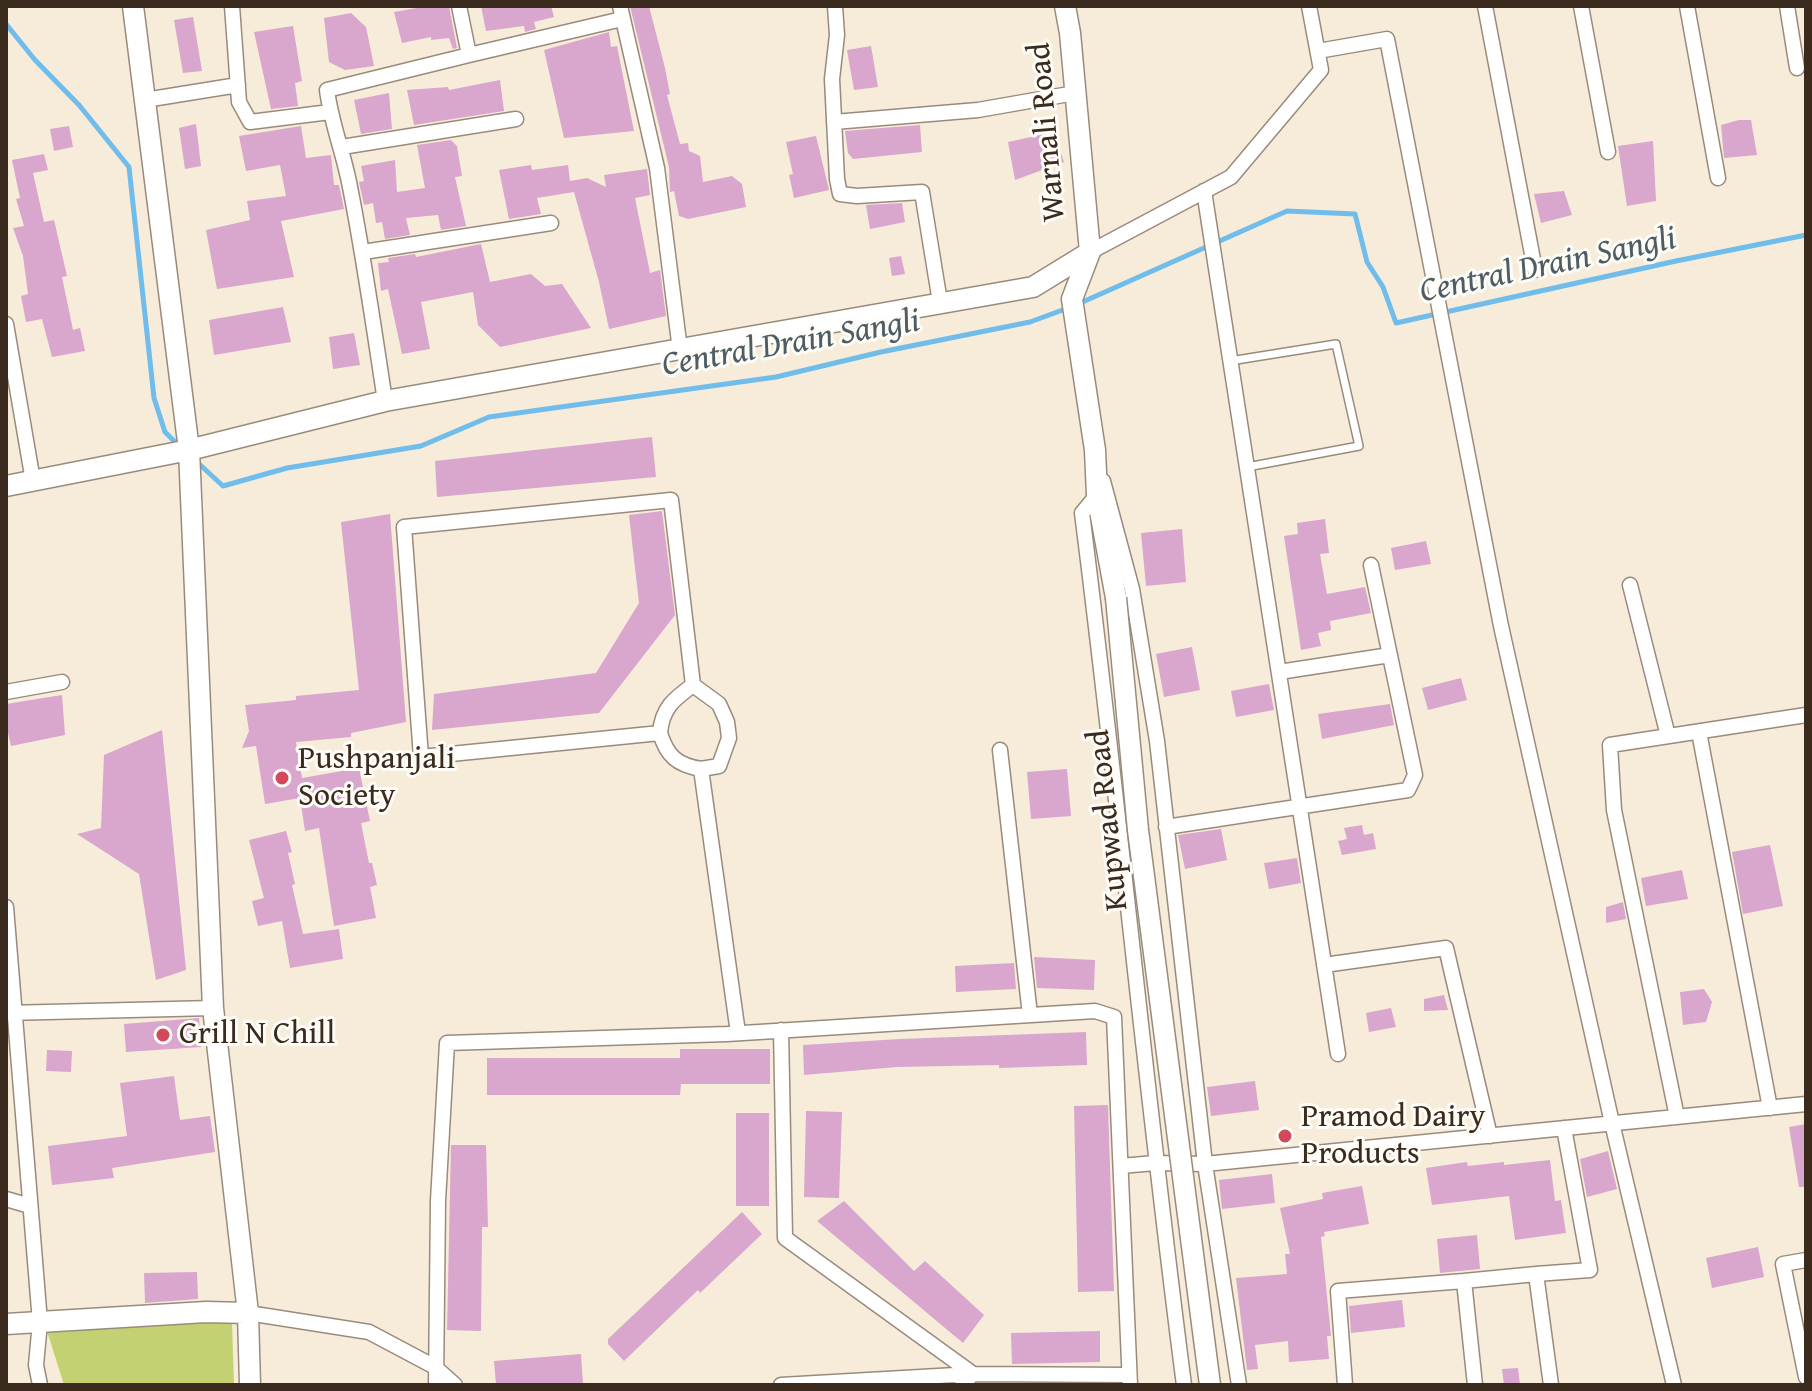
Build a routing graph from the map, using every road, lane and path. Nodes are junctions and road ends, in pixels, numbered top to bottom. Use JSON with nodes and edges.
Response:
{"nodes":[{"id":1,"x":133,"y":6,"type":"edge"},
{"id":2,"x":232,"y":6,"type":"edge"},
{"id":3,"x":459,"y":6,"type":"edge"},
{"id":4,"x":835,"y":6,"type":"edge"},
{"id":5,"x":1065,"y":6,"type":"edge"},
{"id":6,"x":1309,"y":6,"type":"edge"},
{"id":7,"x":1485,"y":6,"type":"edge"},
{"id":8,"x":1581,"y":6,"type":"edge"},
{"id":9,"x":1687,"y":6,"type":"edge"},
{"id":10,"x":1787,"y":6,"type":"edge"},
{"id":11,"x":621,"y":12,"type":"edge"},
{"id":12,"x":1318,"y":51,"type":"junction"},
{"id":13,"x":469,"y":55,"type":"junction"},
{"id":14,"x":1797,"y":68,"type":"dead end"},
{"id":15,"x":238,"y":85,"type":"junction"},
{"id":16,"x":1075,"y":93,"type":"junction"},
{"id":17,"x":145,"y":100,"type":"junction"},
{"id":18,"x":330,"y":112,"type":"junction"},
{"id":19,"x":516,"y":119,"type":"dead end"},
{"id":20,"x":834,"y":122,"type":"junction"},
{"id":21,"x":342,"y":147,"type":"junction"},
{"id":22,"x":1608,"y":152,"type":"dead end"},
{"id":23,"x":1718,"y":178,"type":"dead end"},
{"id":24,"x":1204,"y":191,"type":"junction"},
{"id":25,"x":551,"y":223,"type":"dead end"},
{"id":26,"x":363,"y":252,"type":"junction"},
{"id":27,"x":1090,"y":252,"type":"junction"},
{"id":28,"x":1535,"y":270,"type":"dead end"},
{"id":29,"x":940,"y":302,"type":"junction"},
{"id":30,"x":6,"y":324,"type":"edge"},
{"id":31,"x":680,"y":350,"type":"junction"},
{"id":32,"x":1230,"y":361,"type":"junction"},
{"id":33,"x":12,"y":385,"type":"edge"},
{"id":34,"x":385,"y":401,"type":"junction"},
{"id":35,"x":189,"y":450,"type":"junction"},
{"id":36,"x":1095,"y":450,"type":"junction"},
{"id":37,"x":1247,"y":467,"type":"junction"},
{"id":38,"x":33,"y":481,"type":"junction"},
{"id":39,"x":6,"y":486,"type":"edge"},
{"id":40,"x":1097,"y":495,"type":"junction"},
{"id":41,"x":1371,"y":565,"type":"dead end"},
{"id":42,"x":1630,"y":585,"type":"dead end"},
{"id":43,"x":1390,"y":655,"type":"junction"},
{"id":44,"x":1279,"y":672,"type":"junction"},
{"id":45,"x":62,"y":682,"type":"dead end"},
{"id":46,"x":693,"y":685,"type":"junction"},
{"id":47,"x":6,"y":692,"type":"edge"},
{"id":48,"x":1806,"y":715,"type":"edge"},
{"id":49,"x":1699,"y":732,"type":"junction"},
{"id":50,"x":660,"y":733,"type":"junction"},
{"id":51,"x":1668,"y":736,"type":"junction"},
{"id":52,"x":1000,"y":750,"type":"dead end"},
{"id":53,"x":701,"y":769,"type":"junction"},
{"id":54,"x":1300,"y":806,"type":"junction"},
{"id":55,"x":1166,"y":827,"type":"junction"},
{"id":56,"x":6,"y":907,"type":"edge"},
{"id":57,"x":1324,"y":965,"type":"junction"},
{"id":58,"x":213,"y":1008,"type":"junction"},
{"id":59,"x":1141,"y":1008,"type":"junction"},
{"id":60,"x":10,"y":1013,"type":"edge"},
{"id":61,"x":1030,"y":1015,"type":"junction"},
{"id":62,"x":1114,"y":1017,"type":"junction"},
{"id":63,"x":781,"y":1030,"type":"junction"},
{"id":64,"x":738,"y":1033,"type":"junction"},
{"id":65,"x":1338,"y":1054,"type":"dead end"},
{"id":66,"x":1806,"y":1104,"type":"edge"},
{"id":67,"x":1770,"y":1108,"type":"junction"},
{"id":68,"x":1677,"y":1117,"type":"junction"},
{"id":69,"x":1612,"y":1123,"type":"junction"},
{"id":70,"x":1564,"y":1128,"type":"junction"},
{"id":71,"x":1490,"y":1136,"type":"junction"},
{"id":72,"x":1155,"y":1163,"type":"junction"},
{"id":73,"x":1205,"y":1164,"type":"junction"},
{"id":74,"x":1121,"y":1166,"type":"junction"},
{"id":75,"x":6,"y":1199,"type":"edge"},
{"id":76,"x":30,"y":1206,"type":"junction"},
{"id":77,"x":1806,"y":1260,"type":"edge"},
{"id":78,"x":1536,"y":1274,"type":"junction"},
{"id":79,"x":1464,"y":1281,"type":"junction"},
{"id":80,"x":248,"y":1313,"type":"junction"},
{"id":81,"x":40,"y":1322,"type":"junction"},
{"id":82,"x":6,"y":1324,"type":"edge"},
{"id":83,"x":435,"y":1367,"type":"junction"},
{"id":84,"x":1806,"y":1377,"type":"edge"},
{"id":85,"x":250,"y":1380,"type":"edge"},
{"id":86,"x":968,"y":1380,"type":"edge"},
{"id":87,"x":1130,"y":1380,"type":"edge"},
{"id":88,"x":40,"y":1385,"type":"edge"},
{"id":89,"x":436,"y":1385,"type":"edge"},
{"id":90,"x":455,"y":1385,"type":"edge"},
{"id":91,"x":781,"y":1385,"type":"edge"},
{"id":92,"x":796,"y":1385,"type":"edge"},
{"id":93,"x":1184,"y":1385,"type":"edge"},
{"id":94,"x":1210,"y":1385,"type":"edge"},
{"id":95,"x":1239,"y":1385,"type":"edge"},
{"id":96,"x":1345,"y":1385,"type":"edge"},
{"id":97,"x":1475,"y":1385,"type":"edge"},
{"id":98,"x":1551,"y":1385,"type":"edge"},
{"id":99,"x":1674,"y":1385,"type":"edge"}],
"edges":[{"from":1,"to":17,"type":"main road"},
{"from":2,"to":15,"type":"street"},
{"from":3,"to":13,"type":"street"},
{"from":4,"to":20,"type":"street"},
{"from":5,"to":16,"type":"main road","name":"Warnali Road"},
{"from":6,"to":12,"type":"street"},
{"from":7,"to":28,"type":"street"},
{"from":8,"to":22,"type":"street"},
{"from":9,"to":23,"type":"street"},
{"from":10,"to":14,"type":"street"},
{"from":11,"to":13,"type":"street"},
{"from":11,"to":31,"type":"street"},
{"from":12,"to":24,"type":"street"},
{"from":12,"to":69,"type":"street"},
{"from":13,"to":18,"type":"street"},
{"from":15,"to":17,"type":"street"},
{"from":15,"to":18,"type":"street"},
{"from":16,"to":20,"type":"street"},
{"from":16,"to":27,"type":"main road","name":"Warnali Road"},
{"from":17,"to":35,"type":"main road"},
{"from":18,"to":21,"type":"street"},
{"from":19,"to":21,"type":"street"},
{"from":20,"to":29,"type":"street"},
{"from":21,"to":26,"type":"street"},
{"from":24,"to":27,"type":"street"},
{"from":24,"to":32,"type":"street"},
{"from":25,"to":26,"type":"street"},
{"from":26,"to":34,"type":"street"},
{"from":27,"to":29,"type":"main road"},
{"from":27,"to":36,"type":"main road","name":"Kupwad Road"},
{"from":29,"to":31,"type":"main road"},
{"from":30,"to":33,"type":"street"},
{"from":31,"to":34,"type":"main road"},
{"from":32,"to":37,"type":"street"},
{"from":32,"to":37,"type":"lane"},
{"from":33,"to":38,"type":"street"},
{"from":34,"to":35,"type":"main road"},
{"from":35,"to":38,"type":"main road"},
{"from":35,"to":58,"type":"main road"},
{"from":36,"to":40,"type":"main road","name":"Kupwad Road"},
{"from":36,"to":55,"type":"street"},
{"from":37,"to":44,"type":"street"},
{"from":38,"to":39,"type":"main road"},
{"from":40,"to":59,"type":"street"},
{"from":40,"to":94,"type":"main road","name":"Kupwad Road","bridge":true},
{"from":41,"to":43,"type":"street"},
{"from":42,"to":51,"type":"street"},
{"from":43,"to":44,"type":"street"},
{"from":43,"to":54,"type":"street"},
{"from":44,"to":54,"type":"street"},
{"from":45,"to":47,"type":"street"},
{"from":46,"to":50,"type":"street"},
{"from":46,"to":50,"type":"street"},
{"from":46,"to":53,"type":"street"},
{"from":48,"to":49,"type":"street"},
{"from":49,"to":51,"type":"street"},
{"from":49,"to":67,"type":"street"},
{"from":50,"to":53,"type":"street"},
{"from":51,"to":68,"type":"street"},
{"from":52,"to":61,"type":"street"},
{"from":53,"to":64,"type":"street"},
{"from":54,"to":55,"type":"street"},
{"from":54,"to":57,"type":"street"},
{"from":55,"to":73,"type":"street"},
{"from":56,"to":60,"type":"street"},
{"from":57,"to":65,"type":"street"},
{"from":57,"to":71,"type":"street"},
{"from":58,"to":60,"type":"street"},
{"from":58,"to":80,"type":"main road"},
{"from":59,"to":62,"type":"street"},
{"from":59,"to":72,"type":"street"},
{"from":60,"to":76,"type":"street"},
{"from":61,"to":62,"type":"street"},
{"from":61,"to":63,"type":"street"},
{"from":62,"to":74,"type":"street"},
{"from":63,"to":64,"type":"street"},
{"from":63,"to":86,"type":"street"},
{"from":64,"to":83,"type":"street"},
{"from":66,"to":67,"type":"street"},
{"from":67,"to":68,"type":"street"},
{"from":68,"to":69,"type":"street"},
{"from":69,"to":70,"type":"street"},
{"from":69,"to":99,"type":"street"},
{"from":70,"to":71,"type":"street"},
{"from":70,"to":78,"type":"street"},
{"from":71,"to":73,"type":"street"},
{"from":72,"to":73,"type":"street"},
{"from":72,"to":74,"type":"street"},
{"from":72,"to":93,"type":"street"},
{"from":73,"to":95,"type":"street"},
{"from":74,"to":87,"type":"street"},
{"from":75,"to":76,"type":"street"},
{"from":76,"to":81,"type":"street"},
{"from":77,"to":84,"type":"street"},
{"from":78,"to":79,"type":"street"},
{"from":78,"to":98,"type":"street"},
{"from":79,"to":96,"type":"street"},
{"from":79,"to":97,"type":"street"},
{"from":80,"to":81,"type":"main road"},
{"from":80,"to":83,"type":"street"},
{"from":80,"to":85,"type":"street"},
{"from":81,"to":82,"type":"main road"},
{"from":81,"to":88,"type":"street"},
{"from":83,"to":89,"type":"street"},
{"from":83,"to":90,"type":"street"},
{"from":86,"to":87,"type":"street"},
{"from":86,"to":92,"type":"street"},
{"from":91,"to":92,"type":"street"}]}
